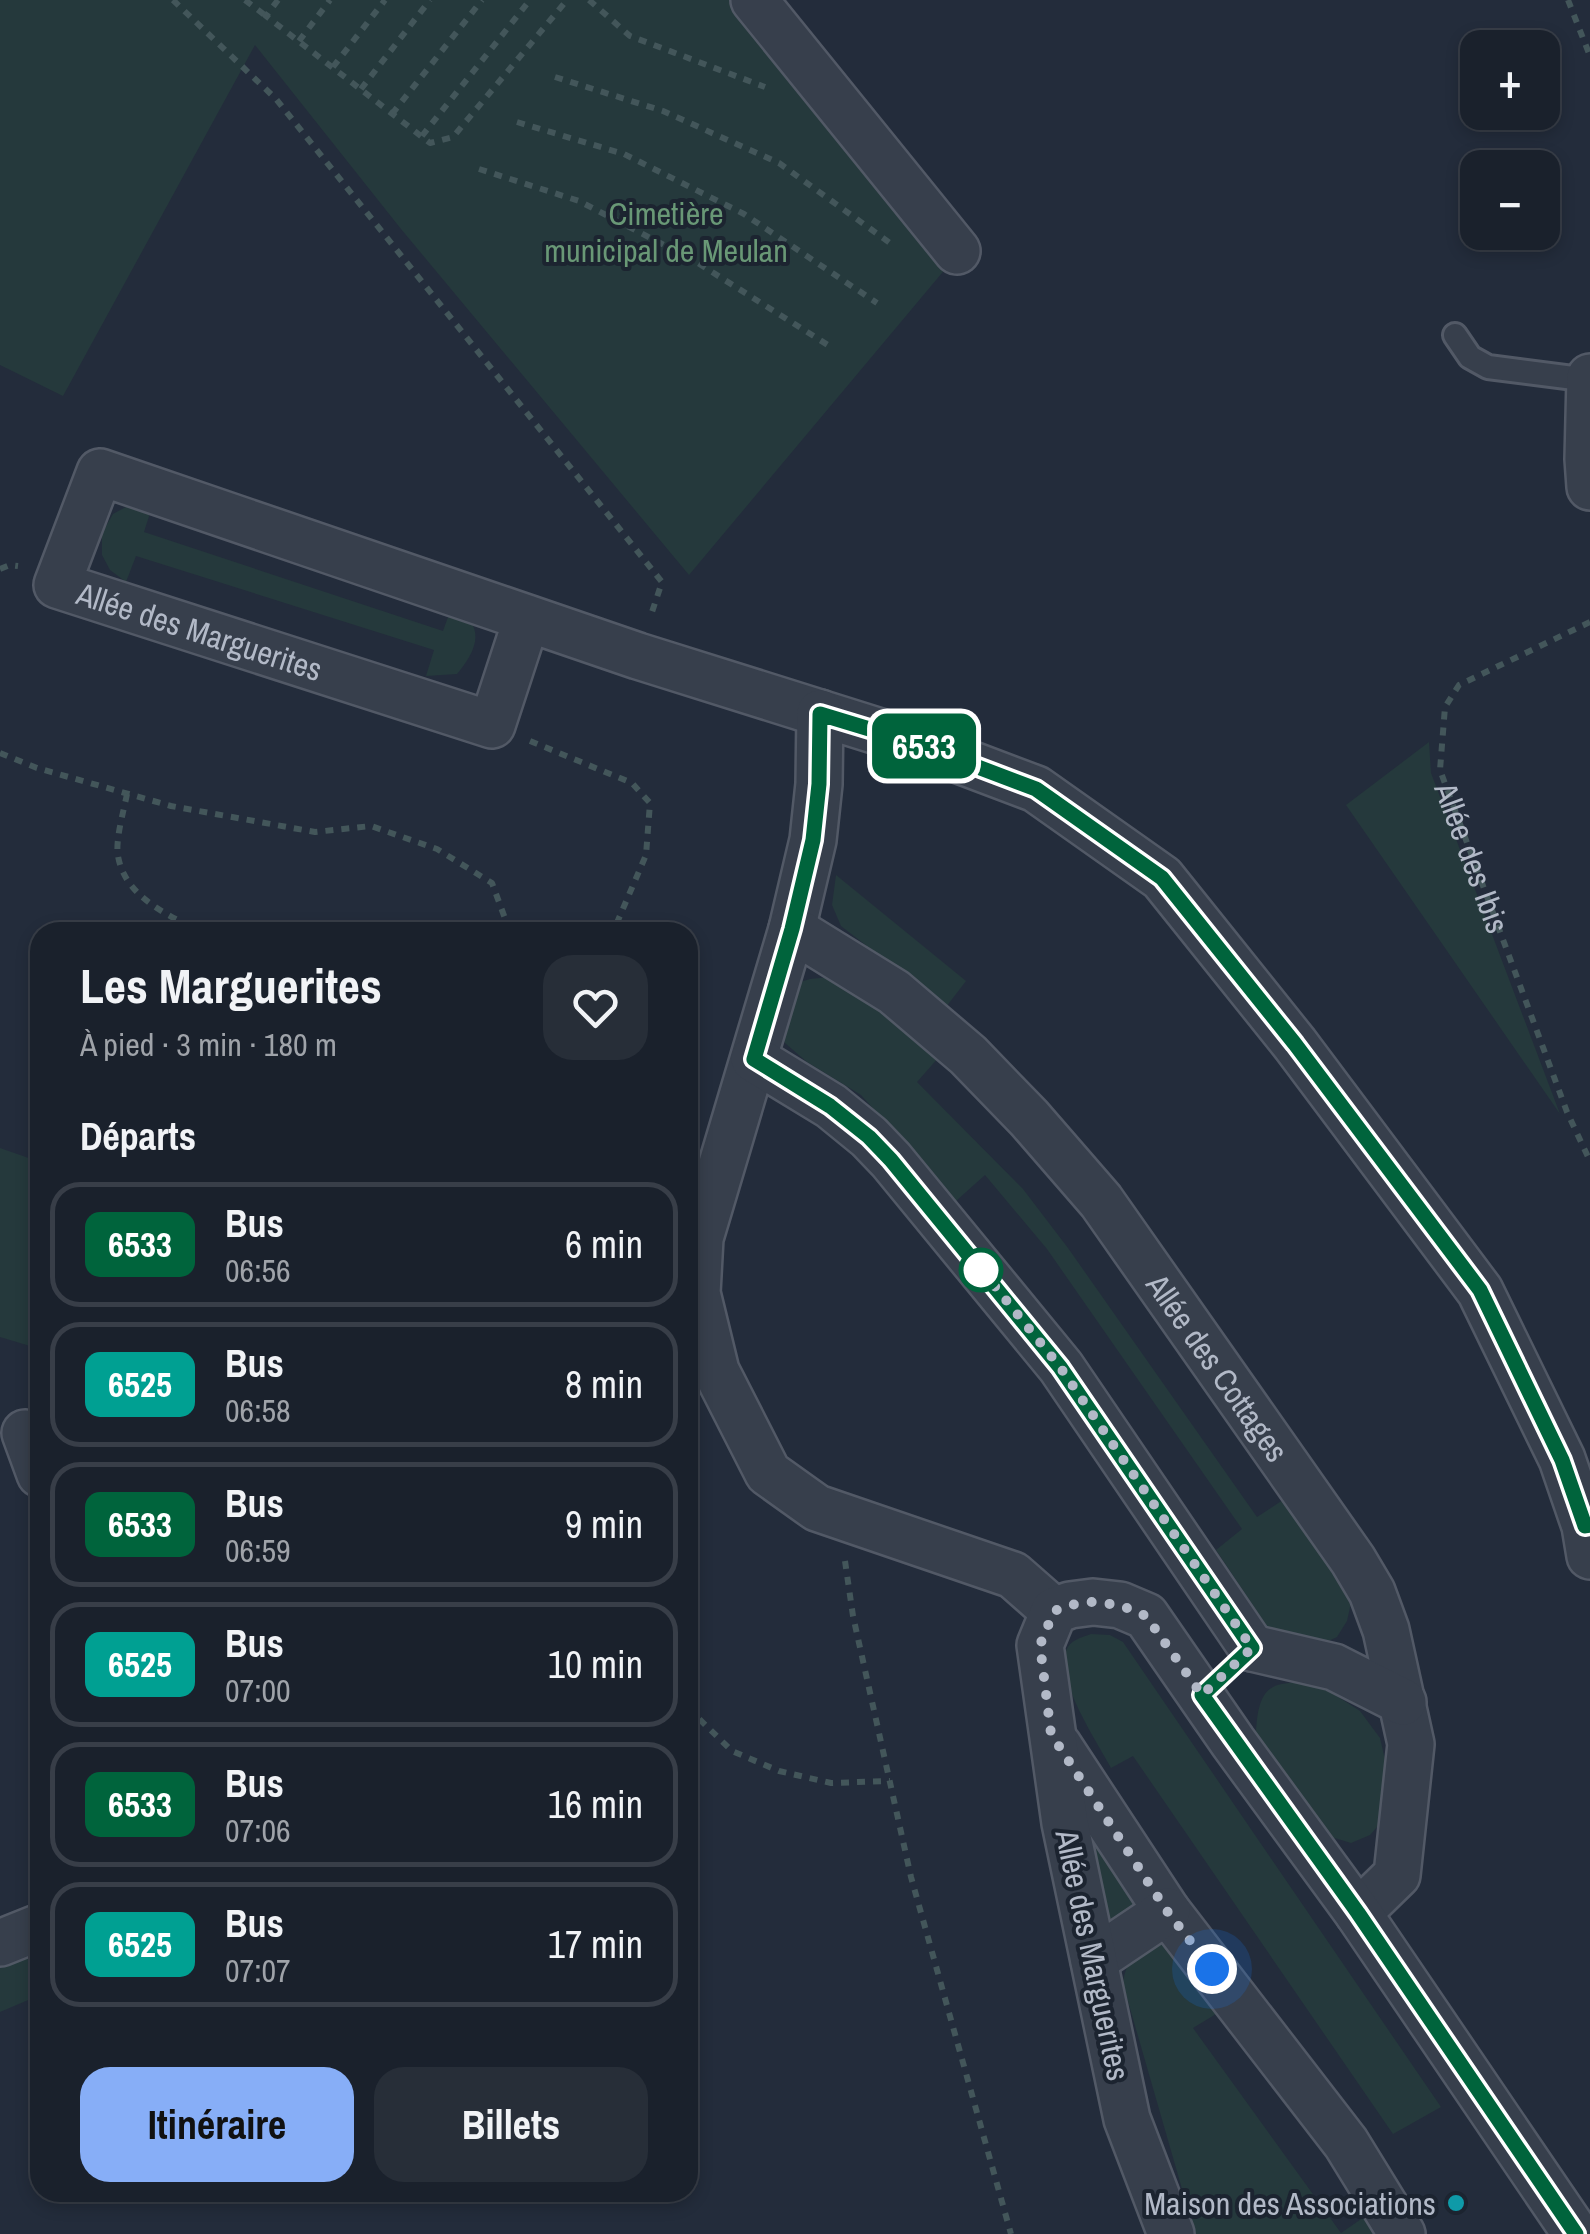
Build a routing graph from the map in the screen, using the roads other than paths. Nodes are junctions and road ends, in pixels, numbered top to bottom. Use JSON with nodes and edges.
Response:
{"nodes":[{"id":1,"x":754,"y":0,"type":"edge"},
{"id":2,"x":957,"y":250,"type":"dead end"},
{"id":3,"x":1455,"y":335,"type":"dead end"},
{"id":4,"x":1590,"y":379,"type":"edge"},
{"id":5,"x":1590,"y":487,"type":"edge"},
{"id":6,"x":527,"y":618,"type":"junction"},
{"id":7,"x":820,"y":714,"type":"junction"},
{"id":8,"x":792,"y":929,"type":"junction"},
{"id":9,"x":754,"y":1059,"type":"junction"},
{"id":10,"x":698,"y":1275,"type":"edge"},
{"id":11,"x":698,"y":1297,"type":"edge"},
{"id":12,"x":1588,"y":1536,"type":"edge"},
{"id":13,"x":1054,"y":1611,"type":"junction"},
{"id":14,"x":1252,"y":1648,"type":"junction"},
{"id":15,"x":1202,"y":1695,"type":"junction"},
{"id":16,"x":1403,"y":1702,"type":"junction"},
{"id":17,"x":1051,"y":1734,"type":"junction"},
{"id":18,"x":1167,"y":1911,"type":"junction"},
{"id":19,"x":1358,"y":1913,"type":"junction"},
{"id":20,"x":30,"y":1931,"type":"edge"},
{"id":21,"x":0,"y":1943,"type":"edge"},
{"id":22,"x":1094,"y":1960,"type":"junction"},
{"id":23,"x":1171,"y":2234,"type":"edge"},
{"id":24,"x":1402,"y":2234,"type":"edge"},
{"id":25,"x":1576,"y":2234,"type":"edge"}],
"edges":[{"from":1,"to":2,"type":"street"},
{"from":3,"to":4,"type":"lane"},
{"from":4,"to":5,"type":"street"},
{"from":6,"to":6,"type":"street","name":"Allée des Marguerites"},
{"from":6,"to":7,"type":"street","name":"Allée des Marguerites"},
{"from":7,"to":8,"type":"street"},
{"from":7,"to":12,"type":"street","name":"Allée des Marguerites"},
{"from":8,"to":9,"type":"street"},
{"from":8,"to":16,"type":"street","name":"Allée des Cottages"},
{"from":9,"to":10,"type":"street"},
{"from":9,"to":14,"type":"street"},
{"from":11,"to":13,"type":"street"},
{"from":13,"to":15,"type":"street"},
{"from":13,"to":17,"type":"street","name":"Allée des Marguerites"},
{"from":14,"to":15,"type":"street"},
{"from":14,"to":16,"type":"street"},
{"from":15,"to":19,"type":"street"},
{"from":16,"to":19,"type":"street","name":"Allée des Cottages"},
{"from":17,"to":18,"type":"street"},
{"from":17,"to":22,"type":"street","name":"Allée des Marguerites"},
{"from":18,"to":22,"type":"street"},
{"from":18,"to":24,"type":"street"},
{"from":19,"to":25,"type":"street"},
{"from":20,"to":21,"type":"street"},
{"from":22,"to":23,"type":"street","name":"Allée des Marguerites"}]}
